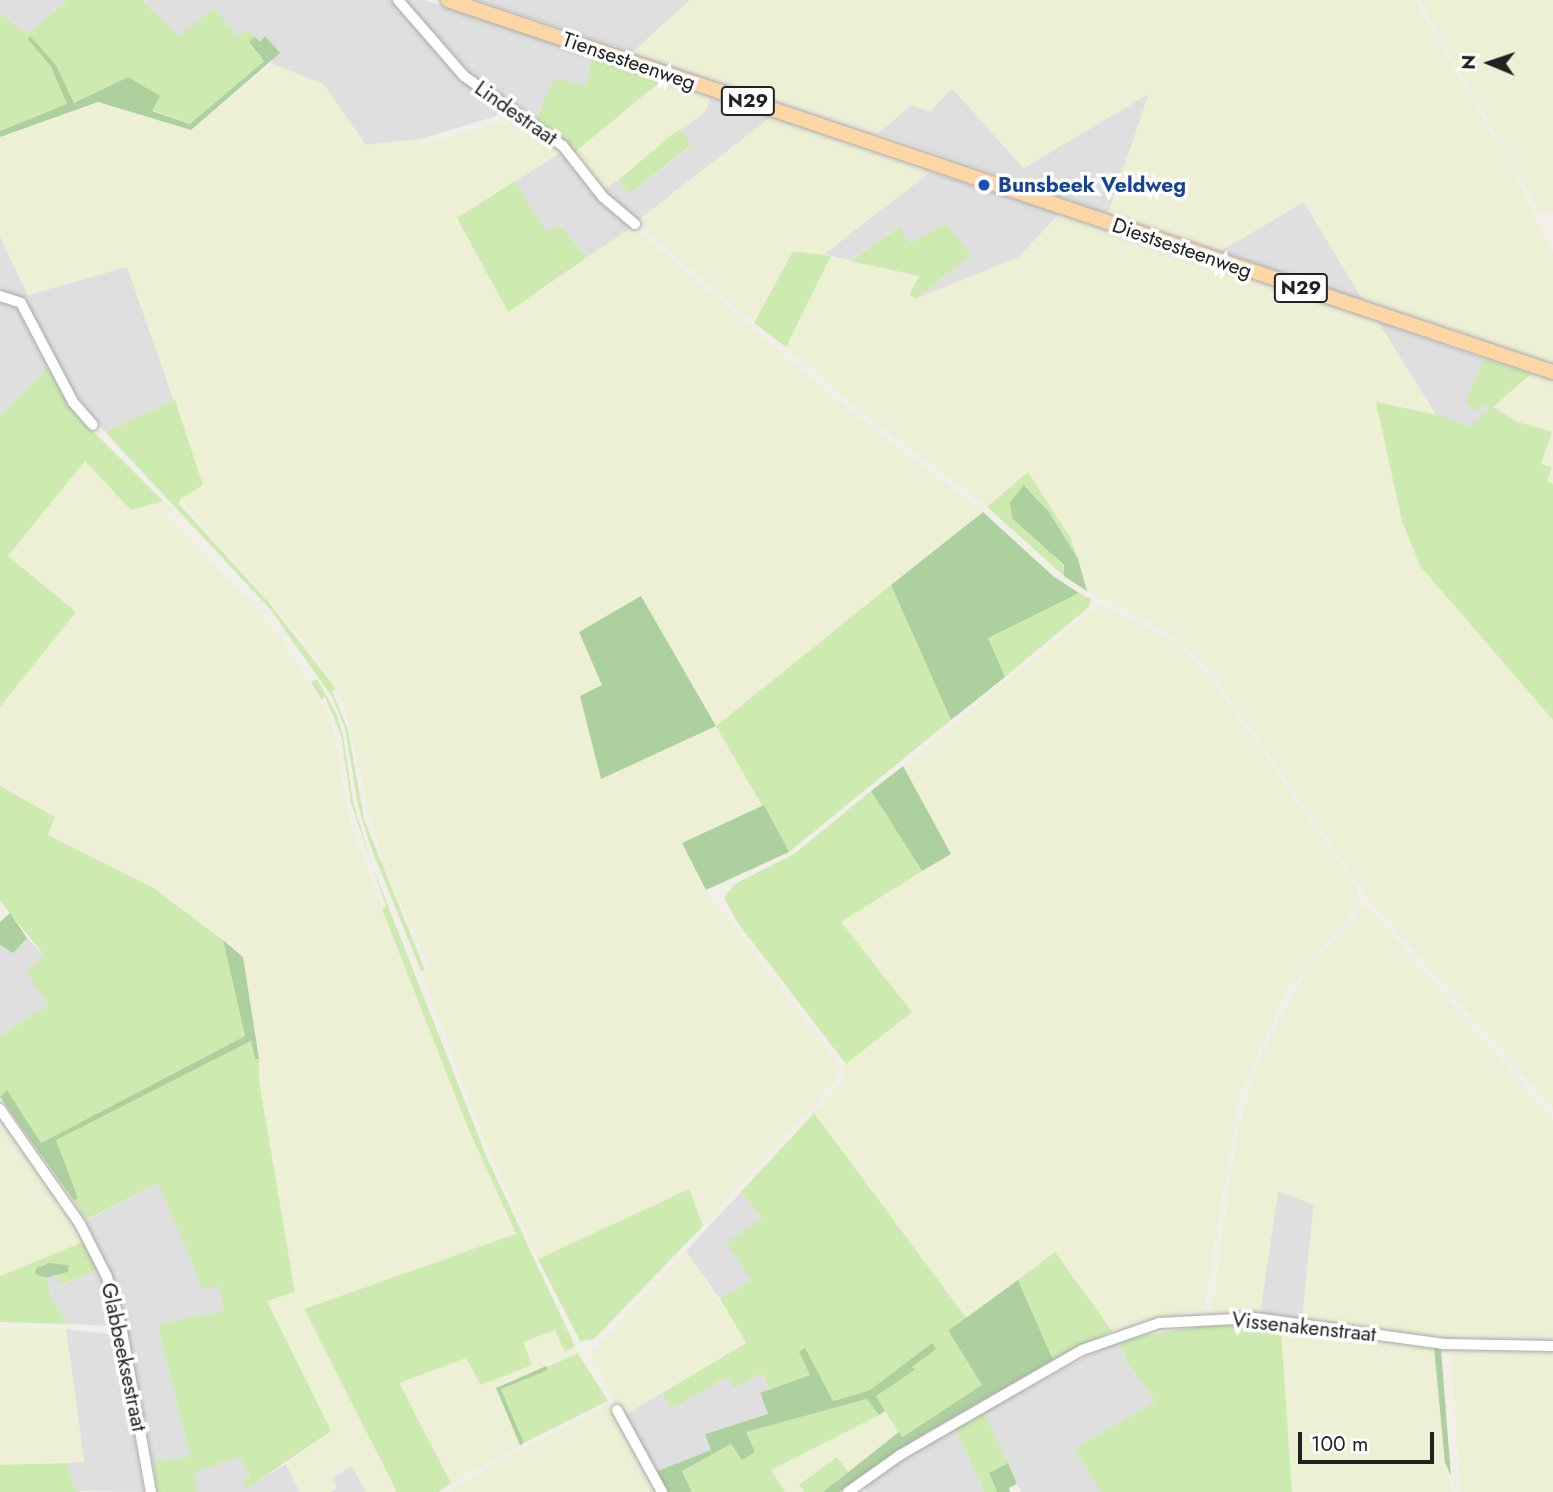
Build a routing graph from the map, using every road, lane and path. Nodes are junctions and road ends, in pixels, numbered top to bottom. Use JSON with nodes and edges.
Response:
{"nodes":[{"id":1,"x":398,"y":0,"type":"edge"},
{"id":2,"x":448,"y":0,"type":"edge"},
{"id":3,"x":1049,"y":203,"type":"joint"},
{"id":4,"x":635,"y":224,"type":"dead end"},
{"id":5,"x":0,"y":296,"type":"edge"},
{"id":6,"x":1553,"y":372,"type":"edge"},
{"id":7,"x":93,"y":425,"type":"dead end"},
{"id":8,"x":0,"y":1109,"type":"edge"},
{"id":9,"x":1553,"y":1346,"type":"edge"},
{"id":10,"x":617,"y":1410,"type":"dead end"},
{"id":11,"x":151,"y":1492,"type":"edge"},
{"id":12,"x":662,"y":1492,"type":"edge"},
{"id":13,"x":848,"y":1492,"type":"edge"}],
"edges":[{"from":1,"to":4,"type":"street","name":"Lindestraat"},
{"from":2,"to":3,"type":"main road","name":"Tiensesteenweg","number":"N29"},
{"from":3,"to":6,"type":"main road","name":"Diestsesteenweg","number":"N29"},
{"from":5,"to":7,"type":"street"},
{"from":8,"to":11,"type":"street","name":"Glabbeeksestraat"},
{"from":9,"to":13,"type":"street","name":"Vissenakenstraat"},
{"from":10,"to":12,"type":"street"}]}
